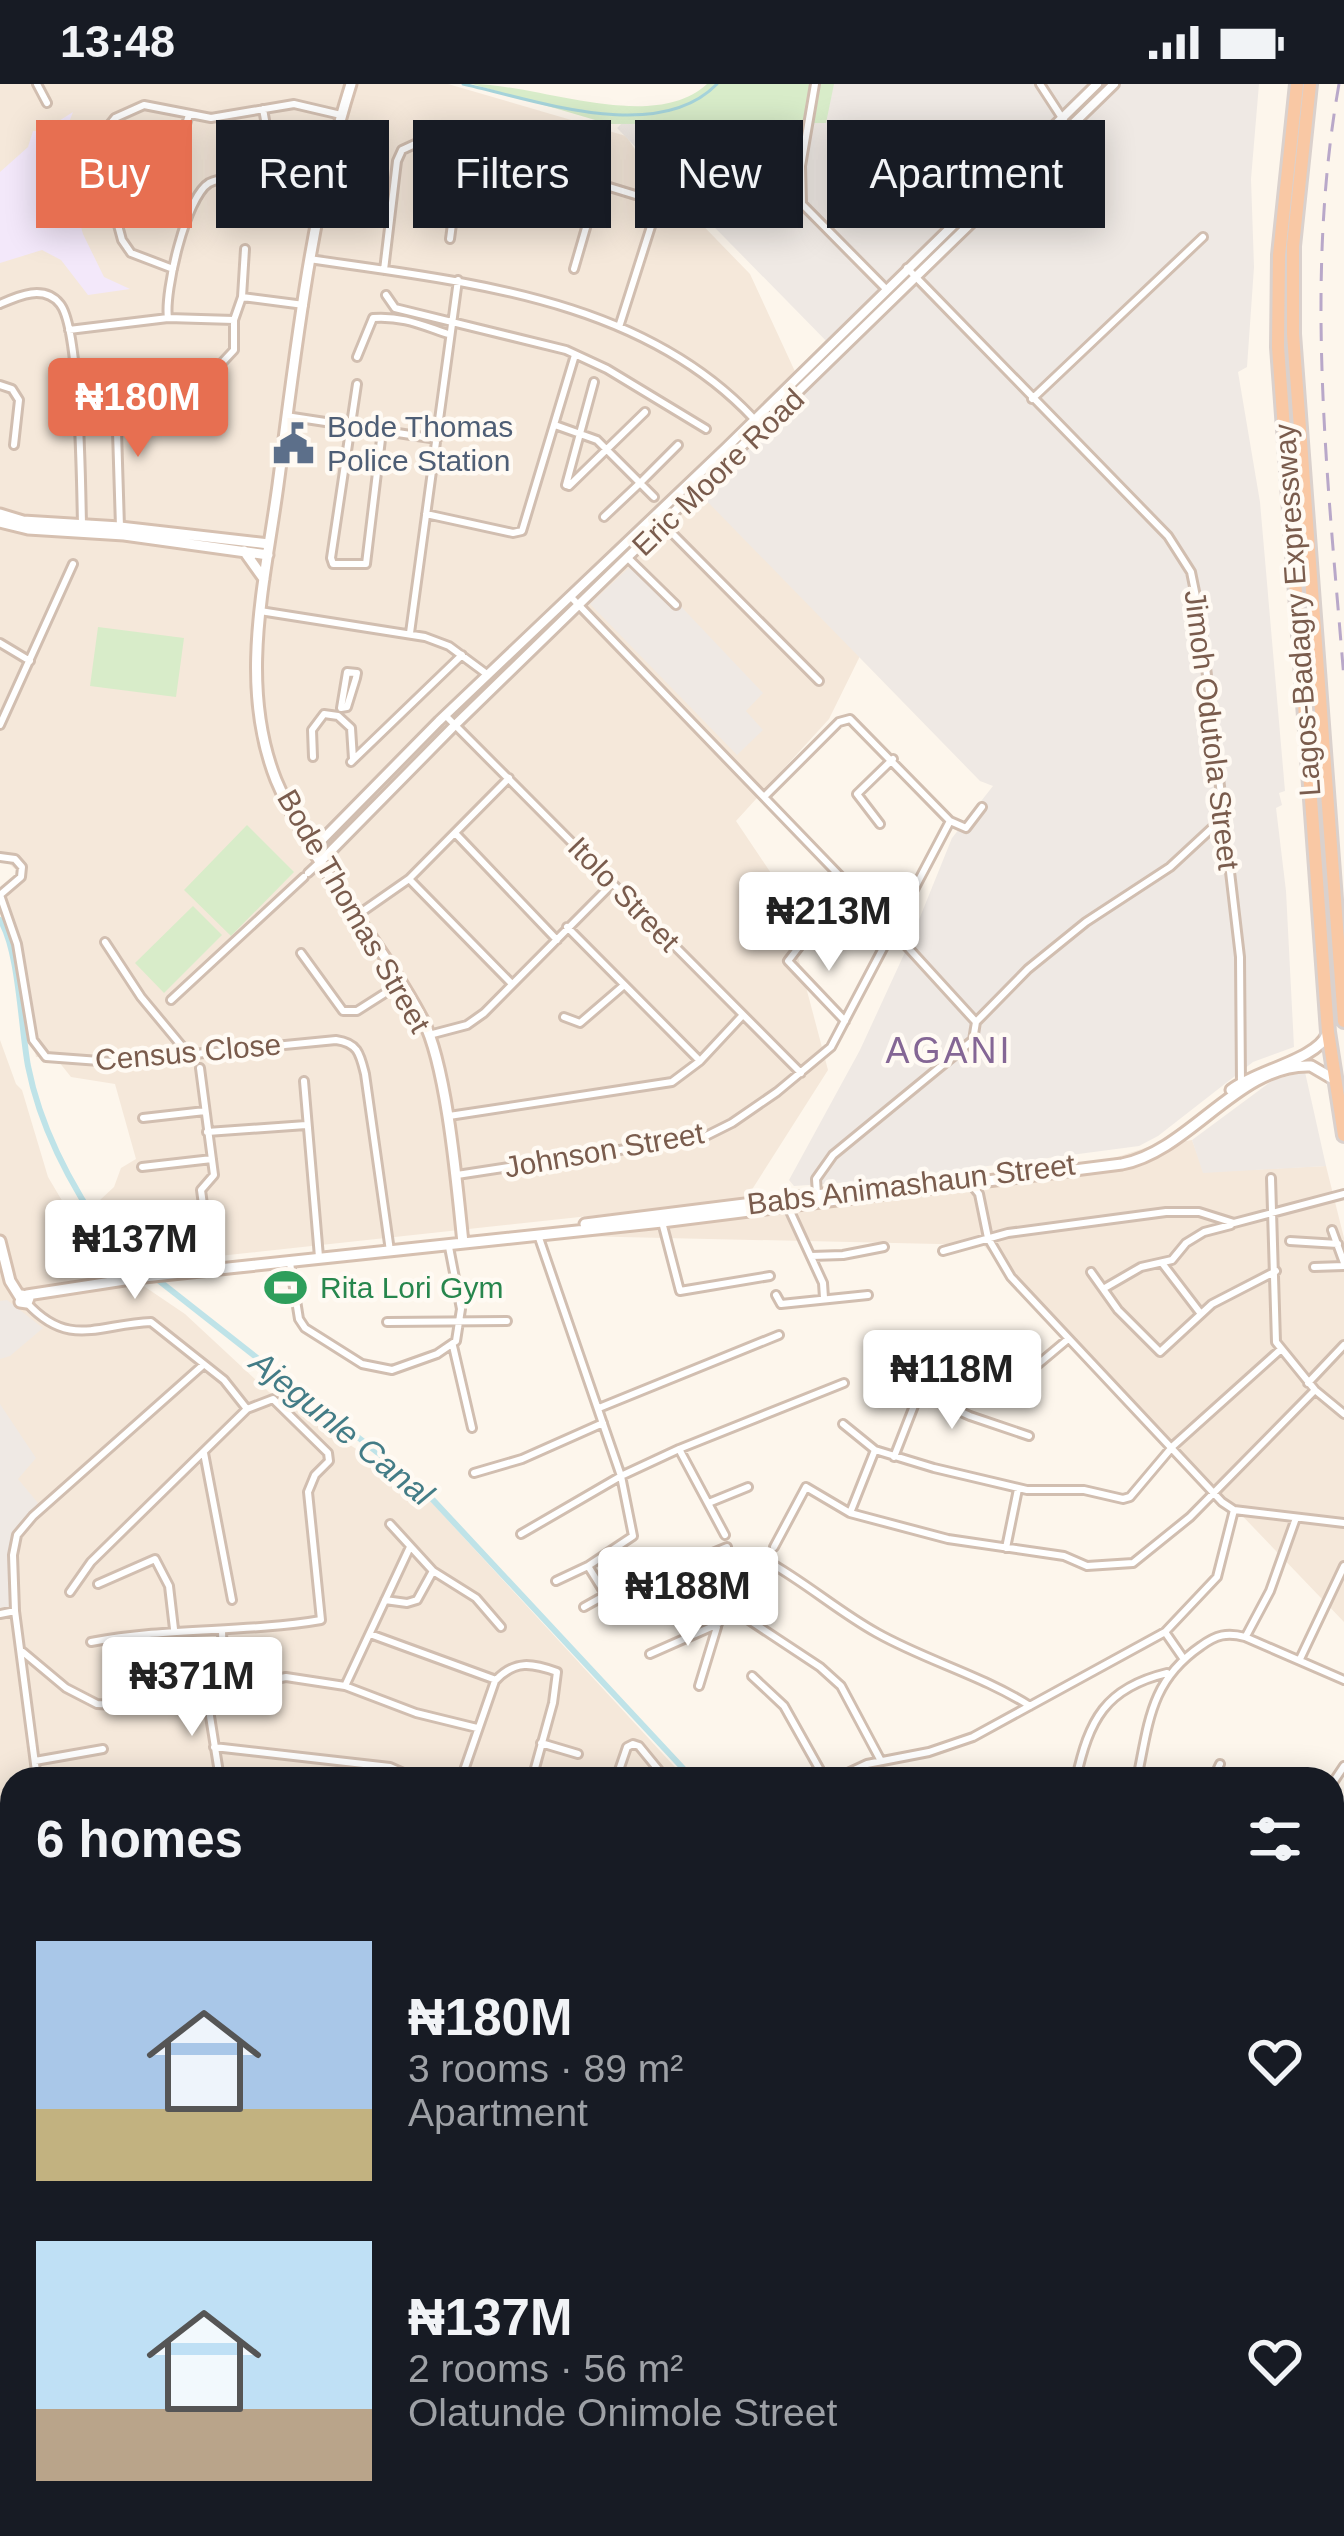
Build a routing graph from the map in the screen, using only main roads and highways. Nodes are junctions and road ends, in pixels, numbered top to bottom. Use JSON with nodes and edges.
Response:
{"nodes":[{"id":1,"x":351,"y":84,"type":"edge"},
{"id":2,"x":1310,"y":84,"type":"edge"},
{"id":3,"x":1295,"y":87,"type":"edge"},
{"id":4,"x":0,"y":518,"type":"edge"},
{"id":5,"x":272,"y":527,"type":"junction"},
{"id":6,"x":149,"y":535,"type":"junction"},
{"id":7,"x":244,"y":547,"type":"junction"},
{"id":8,"x":269,"y":549,"type":"junction"},
{"id":9,"x":264,"y":580,"type":"junction"},
{"id":10,"x":1344,"y":1021,"type":"edge"},
{"id":11,"x":1328,"y":1032,"type":"junction"},
{"id":12,"x":1335,"y":1080,"type":"junction"},
{"id":13,"x":1242,"y":1085,"type":"junction"},
{"id":14,"x":1344,"y":1135,"type":"edge"},
{"id":15,"x":1070,"y":1168,"type":"junction"},
{"id":16,"x":786,"y":1201,"type":"junction"},
{"id":17,"x":0,"y":1241,"type":"edge"},
{"id":18,"x":457,"y":1242,"type":"junction"}],
"edges":[{"from":1,"to":5,"type":"main road","name":"Bode Thomas Street"},
{"from":2,"to":10,"type":"highway","name":"Lagos-Badagry Expressway"},
{"from":3,"to":11,"type":"highway","name":"Lagos-Badagry Expressway"},
{"from":4,"to":6,"type":"main road"},
{"from":4,"to":6,"type":"main road"},
{"from":5,"to":7,"type":"main road"},
{"from":5,"to":8,"type":"main road","name":"Bode Thomas Street"},
{"from":6,"to":7,"type":"main road"},
{"from":7,"to":8,"type":"main road"},
{"from":7,"to":9,"type":"main road"},
{"from":8,"to":9,"type":"main road","name":"Bode Thomas Street"},
{"from":9,"to":18,"type":"main road","name":"Bode Thomas Street"},
{"from":11,"to":12,"type":"highway","name":"Lagos-Badagry Expressway"},
{"from":11,"to":13,"type":"main road","name":"Babs Animashaun Street"},
{"from":12,"to":13,"type":"main road","name":"Babs Animashaun Street"},
{"from":12,"to":14,"type":"highway","name":"Lagos-Badagry Expressway"},
{"from":13,"to":15,"type":"main road","name":"Babs Animashaun Street"},
{"from":15,"to":16,"type":"main road","name":"Babs Animashaun Street"},
{"from":15,"to":16,"type":"main road","name":"Babs Animashaun Street"},
{"from":16,"to":18,"type":"main road","name":"Babs Animashaun Street"},
{"from":16,"to":18,"type":"main road","name":"Babs Animashaun Street"},
{"from":17,"to":18,"type":"main road","name":"Babs Animashaun Street"}]}
